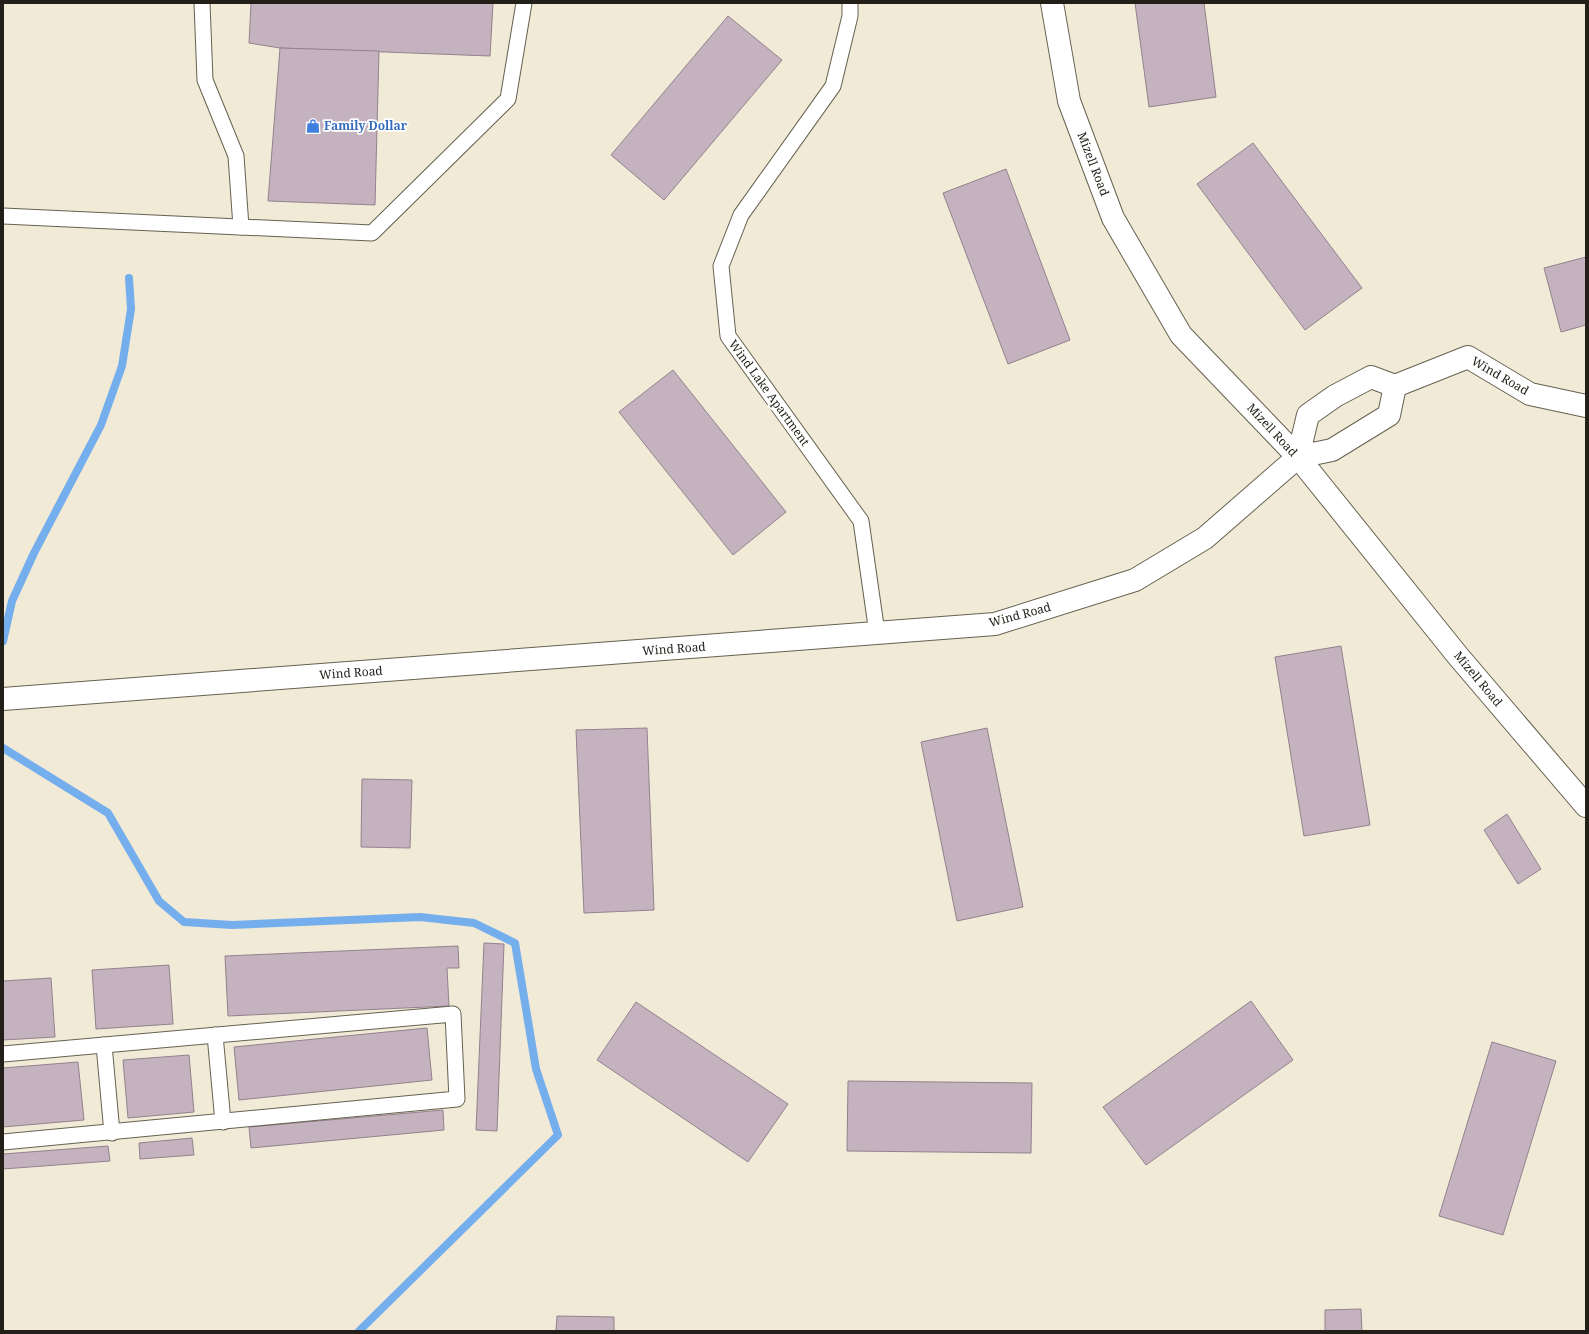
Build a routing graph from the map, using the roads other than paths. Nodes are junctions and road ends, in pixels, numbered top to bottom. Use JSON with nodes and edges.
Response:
{"nodes":[{"id":1,"x":202,"y":3,"type":"edge"},
{"id":2,"x":524,"y":3,"type":"edge"},
{"id":3,"x":850,"y":3,"type":"edge"},
{"id":4,"x":1052,"y":3,"type":"edge"},
{"id":5,"x":3,"y":216,"type":"edge"},
{"id":6,"x":241,"y":227,"type":"junction"},
{"id":7,"x":1395,"y":386,"type":"junction"},
{"id":8,"x":1586,"y":406,"type":"edge"},
{"id":9,"x":1298,"y":457,"type":"junction"},
{"id":10,"x":877,"y":633,"type":"junction"},
{"id":11,"x":3,"y":700,"type":"edge"},
{"id":12,"x":1586,"y":806,"type":"edge"},
{"id":13,"x":216,"y":1035,"type":"junction"},
{"id":14,"x":104,"y":1045,"type":"junction"},
{"id":15,"x":3,"y":1054,"type":"edge"},
{"id":16,"x":224,"y":1122,"type":"junction"},
{"id":17,"x":112,"y":1133,"type":"junction"},
{"id":18,"x":3,"y":1142,"type":"edge"}],
"edges":[{"from":1,"to":6,"type":"lane"},
{"from":2,"to":6,"type":"lane"},
{"from":3,"to":10,"type":"lane","name":"Wind Lake Apartment"},
{"from":4,"to":9,"type":"street","name":"Mizell Road"},
{"from":5,"to":6,"type":"lane"},
{"from":7,"to":8,"type":"street","name":"Wind Road"},
{"from":7,"to":9,"type":"street","name":"Wind Road"},
{"from":7,"to":9,"type":"street"},
{"from":9,"to":10,"type":"street","name":"Wind Road"},
{"from":9,"to":12,"type":"street","name":"Mizell Road"},
{"from":10,"to":11,"type":"street","name":"Wind Road"},
{"from":13,"to":14,"type":"lane"},
{"from":13,"to":16,"type":"lane"},
{"from":13,"to":16,"type":"lane"},
{"from":14,"to":15,"type":"lane"},
{"from":14,"to":17,"type":"lane"},
{"from":16,"to":17,"type":"lane"},
{"from":17,"to":18,"type":"lane"}]}
